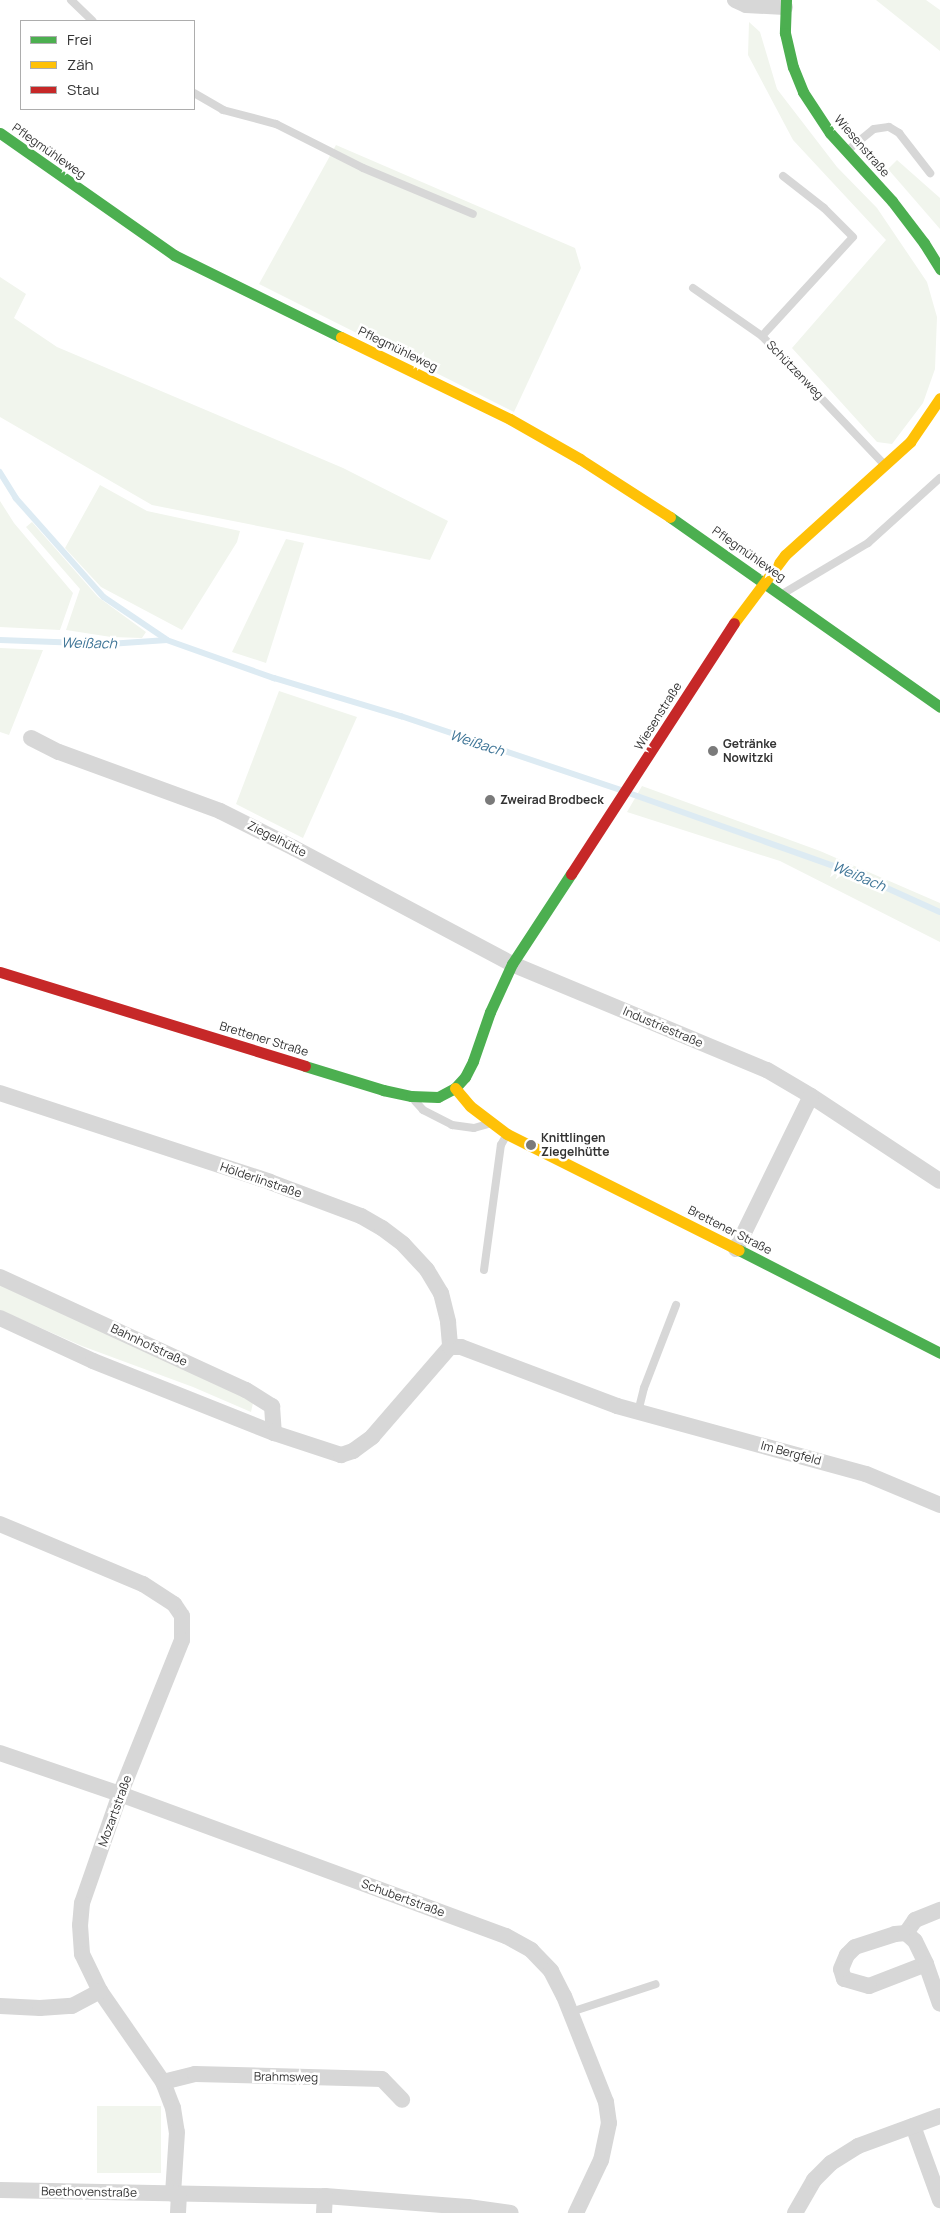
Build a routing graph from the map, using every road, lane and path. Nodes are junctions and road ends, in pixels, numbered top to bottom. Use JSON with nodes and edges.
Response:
{"nodes":[{"id":1,"x":71,"y":0,"type":"edge"},
{"id":2,"x":735,"y":0,"type":"edge"},
{"id":3,"x":785,"y":4,"type":"edge"},
{"id":4,"x":92,"y":20,"type":"edge"},
{"id":5,"x":195,"y":94,"type":"edge"},
{"id":6,"x":0,"y":133,"type":"edge"},
{"id":7,"x":847,"y":151,"type":"junction"},
{"id":8,"x":930,"y":173,"type":"dead end"},
{"id":9,"x":783,"y":176,"type":"dead end"},
{"id":10,"x":473,"y":214,"type":"dead end"},
{"id":11,"x":940,"y":269,"type":"edge"},
{"id":12,"x":693,"y":288,"type":"dead end"},
{"id":13,"x":762,"y":336,"type":"junction"},
{"id":14,"x":940,"y":398,"type":"edge"},
{"id":15,"x":886,"y":466,"type":"junction"},
{"id":16,"x":940,"y":478,"type":"edge"},
{"id":17,"x":764,"y":581,"type":"junction"},
{"id":18,"x":782,"y":594,"type":"junction"},
{"id":19,"x":940,"y":707,"type":"edge"},
{"id":20,"x":31,"y":738,"type":"dead end"},
{"id":21,"x":512,"y":964,"type":"junction"},
{"id":22,"x":0,"y":972,"type":"edge"},
{"id":23,"x":455,"y":1088,"type":"junction"},
{"id":24,"x":0,"y":1093,"type":"edge"},
{"id":25,"x":411,"y":1096,"type":"junction"},
{"id":26,"x":811,"y":1096,"type":"junction"},
{"id":27,"x":491,"y":1124,"type":"junction"},
{"id":28,"x":507,"y":1134,"type":"junction"},
{"id":29,"x":940,"y":1181,"type":"edge"},
{"id":30,"x":736,"y":1249,"type":"junction"},
{"id":31,"x":484,"y":1270,"type":"dead end"},
{"id":32,"x":0,"y":1277,"type":"edge"},
{"id":33,"x":676,"y":1305,"type":"dead end"},
{"id":34,"x":0,"y":1318,"type":"edge"},
{"id":35,"x":450,"y":1347,"type":"junction"},
{"id":36,"x":940,"y":1353,"type":"edge"},
{"id":37,"x":638,"y":1412,"type":"junction"},
{"id":38,"x":274,"y":1432,"type":"junction"},
{"id":39,"x":940,"y":1505,"type":"edge"},
{"id":40,"x":0,"y":1524,"type":"edge"},
{"id":41,"x":0,"y":1753,"type":"edge"},
{"id":42,"x":120,"y":1794,"type":"junction"},
{"id":43,"x":940,"y":1910,"type":"edge"},
{"id":44,"x":906,"y":1933,"type":"junction"},
{"id":45,"x":926,"y":1964,"type":"junction"},
{"id":46,"x":656,"y":1984,"type":"dead end"},
{"id":47,"x":100,"y":1991,"type":"junction"},
{"id":48,"x":940,"y":2004,"type":"edge"},
{"id":49,"x":0,"y":2006,"type":"edge"},
{"id":50,"x":571,"y":2012,"type":"junction"},
{"id":51,"x":162,"y":2082,"type":"junction"},
{"id":52,"x":402,"y":2100,"type":"dead end"},
{"id":53,"x":940,"y":2116,"type":"edge"},
{"id":54,"x":913,"y":2126,"type":"junction"},
{"id":55,"x":0,"y":2190,"type":"edge"},
{"id":56,"x":176,"y":2194,"type":"junction"},
{"id":57,"x":325,"y":2196,"type":"junction"},
{"id":58,"x":940,"y":2200,"type":"edge"},
{"id":59,"x":467,"y":2210,"type":"edge"},
{"id":60,"x":178,"y":2213,"type":"edge"},
{"id":61,"x":324,"y":2213,"type":"edge"},
{"id":62,"x":511,"y":2213,"type":"edge"},
{"id":63,"x":576,"y":2213,"type":"edge"},
{"id":64,"x":795,"y":2213,"type":"edge"}],
"edges":[{"from":1,"to":4,"type":"lane"},
{"from":2,"to":3,"type":"street"},
{"from":3,"to":7,"type":"street","name":"Wiesenstraße"},
{"from":5,"to":10,"type":"lane"},
{"from":6,"to":17,"type":"street","name":"Pflegmühleweg"},
{"from":7,"to":8,"type":"lane"},
{"from":7,"to":11,"type":"street","name":"Wiesenstraße"},
{"from":9,"to":13,"type":"lane"},
{"from":12,"to":13,"type":"lane","name":"Schützenweg"},
{"from":13,"to":15,"type":"lane","name":"Schützenweg"},
{"from":14,"to":15,"type":"street","name":"Wiesenstraße"},
{"from":15,"to":17,"type":"street","name":"Wiesenstraße"},
{"from":16,"to":18,"type":"lane","name":"Pflegmühleweg"},
{"from":17,"to":18,"type":"street","name":"Pflegmühleweg"},
{"from":17,"to":21,"type":"street","name":"Wiesenstraße"},
{"from":18,"to":19,"type":"street","name":"Pflegmühleweg"},
{"from":20,"to":21,"type":"street","name":"Ziegelhütte"},
{"from":21,"to":23,"type":"street","name":"Wiesenstraße"},
{"from":21,"to":26,"type":"street","name":"Industriestraße"},
{"from":22,"to":25,"type":"street","name":"Brettener Straße"},
{"from":23,"to":25,"type":"street","name":"Brettener Straße"},
{"from":23,"to":27,"type":"street","name":"Brettener Straße"},
{"from":24,"to":35,"type":"street","name":"Hölderlinstraße"},
{"from":25,"to":27,"type":"lane"},
{"from":26,"to":29,"type":"street","name":"Industriestraße"},
{"from":26,"to":30,"type":"street"},
{"from":27,"to":28,"type":"street","name":"Brettener Straße"},
{"from":28,"to":30,"type":"street","name":"Brettener Straße"},
{"from":28,"to":31,"type":"lane"},
{"from":30,"to":36,"type":"street","name":"Brettener Straße"},
{"from":32,"to":38,"type":"street","name":"Bahnhofstraße"},
{"from":33,"to":37,"type":"lane"},
{"from":34,"to":38,"type":"street"},
{"from":35,"to":37,"type":"street","name":"Im Bergfeld"},
{"from":35,"to":38,"type":"street"},
{"from":37,"to":39,"type":"street","name":"Im Bergfeld"},
{"from":40,"to":42,"type":"street","name":"Mozartstraße"},
{"from":41,"to":42,"type":"street","name":"Schubertstraße"},
{"from":42,"to":47,"type":"street","name":"Mozartstraße"},
{"from":42,"to":50,"type":"street","name":"Schubertstraße"},
{"from":43,"to":44,"type":"street"},
{"from":44,"to":45,"type":"street"},
{"from":44,"to":45,"type":"street"},
{"from":45,"to":48,"type":"street"},
{"from":46,"to":50,"type":"lane"},
{"from":47,"to":49,"type":"street"},
{"from":47,"to":51,"type":"street","name":"Mozartstraße"},
{"from":50,"to":63,"type":"street","name":"Schubertstraße"},
{"from":51,"to":52,"type":"street","name":"Brahmsweg"},
{"from":51,"to":56,"type":"street","name":"Mozartstraße"},
{"from":53,"to":54,"type":"street"},
{"from":54,"to":58,"type":"street"},
{"from":54,"to":64,"type":"street"},
{"from":55,"to":56,"type":"street","name":"Beethovenstraße"},
{"from":56,"to":57,"type":"street","name":"Beethovenstraße"},
{"from":56,"to":60,"type":"street"},
{"from":57,"to":59,"type":"street","name":"Beethovenstraße"},
{"from":57,"to":61,"type":"street"},
{"from":59,"to":62,"type":"street","name":"Beethovenstraße"}]}
